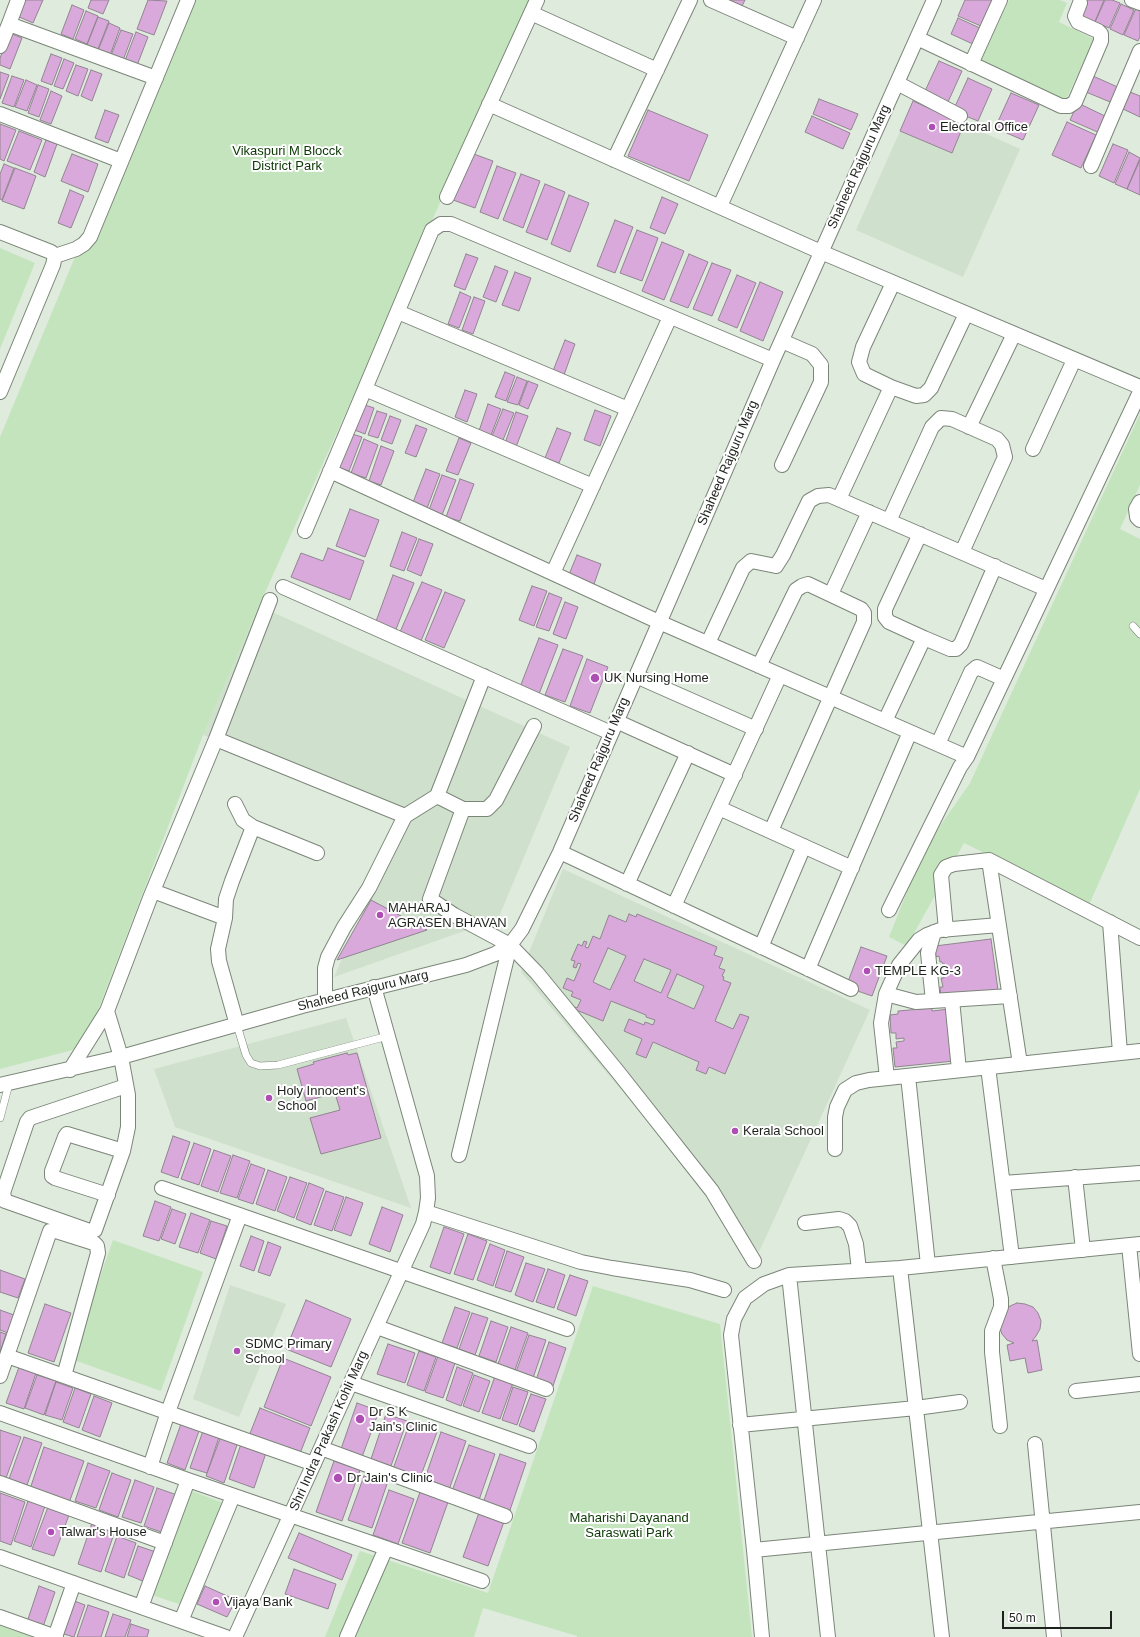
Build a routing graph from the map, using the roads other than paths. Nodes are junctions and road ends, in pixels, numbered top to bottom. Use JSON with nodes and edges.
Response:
{"nodes":[{"id":1,"x":18,"y":0,"type":"edge"},
{"id":2,"x":188,"y":0,"type":"edge"},
{"id":3,"x":690,"y":0,"type":"edge"},
{"id":4,"x":711,"y":0,"type":"edge"},
{"id":5,"x":814,"y":0,"type":"edge"},
{"id":6,"x":934,"y":0,"type":"edge"},
{"id":7,"x":1000,"y":0,"type":"edge"},
{"id":8,"x":1132,"y":0,"type":"edge"},
{"id":9,"x":1078,"y":1,"type":"edge"},
{"id":10,"x":1140,"y":3,"type":"edge"},
{"id":11,"x":534,"y":6,"type":"edge"},
{"id":12,"x":9,"y":24,"type":"junction"},
{"id":13,"x":797,"y":38,"type":"junction"},
{"id":14,"x":917,"y":38,"type":"junction"},
{"id":15,"x":0,"y":46,"type":"edge"},
{"id":16,"x":1140,"y":51,"type":"edge"},
{"id":17,"x":971,"y":64,"type":"junction"},
{"id":18,"x":657,"y":70,"type":"junction"},
{"id":19,"x":156,"y":78,"type":"junction"},
{"id":20,"x":897,"y":83,"type":"junction"},
{"id":21,"x":490,"y":104,"type":"junction"},
{"id":22,"x":0,"y":114,"type":"edge"},
{"id":23,"x":960,"y":116,"type":"dead end"},
{"id":24,"x":614,"y":160,"type":"junction"},
{"id":25,"x":121,"y":161,"type":"junction"},
{"id":26,"x":1091,"y":166,"type":"dead end"},
{"id":27,"x":447,"y":198,"type":"dead end"},
{"id":28,"x":720,"y":206,"type":"junction"},
{"id":29,"x":0,"y":232,"type":"edge"},
{"id":30,"x":821,"y":252,"type":"junction"},
{"id":31,"x":55,"y":256,"type":"junction"},
{"id":32,"x":893,"y":283,"type":"junction"},
{"id":33,"x":398,"y":312,"type":"junction"},
{"id":34,"x":966,"y":314,"type":"junction"},
{"id":35,"x":670,"y":317,"type":"junction"},
{"id":36,"x":1014,"y":334,"type":"junction"},
{"id":37,"x":782,"y":341,"type":"junction"},
{"id":38,"x":773,"y":360,"type":"junction"},
{"id":39,"x":1074,"y":360,"type":"junction"},
{"id":40,"x":891,"y":387,"type":"junction"},
{"id":41,"x":1140,"y":387,"type":"edge"},
{"id":42,"x":365,"y":389,"type":"junction"},
{"id":43,"x":0,"y":392,"type":"edge"},
{"id":44,"x":1140,"y":392,"type":"edge"},
{"id":45,"x":628,"y":409,"type":"junction"},
{"id":46,"x":969,"y":427,"type":"junction"},
{"id":47,"x":1033,"y":448,"type":"dead end"},
{"id":48,"x":782,"y":464,"type":"dead end"},
{"id":49,"x":330,"y":471,"type":"junction"},
{"id":50,"x":593,"y":486,"type":"junction"},
{"id":51,"x":839,"y":499,"type":"junction"},
{"id":52,"x":1140,"y":502,"type":"edge"},
{"id":53,"x":869,"y":512,"type":"junction"},
{"id":54,"x":1140,"y":520,"type":"edge"},
{"id":55,"x":889,"y":521,"type":"junction"},
{"id":56,"x":304,"y":532,"type":"dead end"},
{"id":57,"x":920,"y":534,"type":"junction"},
{"id":58,"x":962,"y":552,"type":"junction"},
{"id":59,"x":995,"y":566,"type":"junction"},
{"id":60,"x":553,"y":573,"type":"junction"},
{"id":61,"x":283,"y":587,"type":"dead end"},
{"id":62,"x":1046,"y":589,"type":"junction"},
{"id":63,"x":831,"y":594,"type":"junction"},
{"id":64,"x":270,"y":600,"type":"dead end"},
{"id":65,"x":659,"y":622,"type":"junction"},
{"id":66,"x":1133,"y":626,"type":"dead end"},
{"id":67,"x":1140,"y":634,"type":"edge"},
{"id":68,"x":924,"y":638,"type":"junction"},
{"id":69,"x":708,"y":643,"type":"junction"},
{"id":70,"x":759,"y":666,"type":"junction"},
{"id":71,"x":780,"y":675,"type":"junction"},
{"id":72,"x":484,"y":676,"type":"junction"},
{"id":73,"x":636,"y":676,"type":"junction"},
{"id":74,"x":1004,"y":679,"type":"junction"},
{"id":75,"x":830,"y":697,"type":"junction"},
{"id":76,"x":885,"y":721,"type":"junction"},
{"id":77,"x":534,"y":726,"type":"dead end"},
{"id":78,"x":613,"y":727,"type":"junction"},
{"id":79,"x":756,"y":729,"type":"junction"},
{"id":80,"x":910,"y":732,"type":"junction"},
{"id":81,"x":216,"y":738,"type":"junction"},
{"id":82,"x":938,"y":744,"type":"junction"},
{"id":83,"x":688,"y":753,"type":"junction"},
{"id":84,"x":967,"y":757,"type":"junction"},
{"id":85,"x":734,"y":775,"type":"junction"},
{"id":86,"x":437,"y":796,"type":"junction"},
{"id":87,"x":235,"y":804,"type":"dead end"},
{"id":88,"x":720,"y":808,"type":"junction"},
{"id":89,"x":463,"y":809,"type":"junction"},
{"id":90,"x":405,"y":816,"type":"junction"},
{"id":91,"x":253,"y":827,"type":"junction"},
{"id":92,"x":771,"y":831,"type":"junction"},
{"id":93,"x":804,"y":846,"type":"junction"},
{"id":94,"x":560,"y":852,"type":"junction"},
{"id":95,"x":317,"y":853,"type":"dead end"},
{"id":96,"x":989,"y":860,"type":"junction"},
{"id":97,"x":852,"y":868,"type":"junction"},
{"id":98,"x":627,"y":884,"type":"junction"},
{"id":99,"x":152,"y":891,"type":"junction"},
{"id":100,"x":674,"y":906,"type":"junction"},
{"id":101,"x":889,"y":910,"type":"dead end"},
{"id":102,"x":225,"y":918,"type":"junction"},
{"id":103,"x":1110,"y":922,"type":"junction"},
{"id":104,"x":999,"y":925,"type":"junction"},
{"id":105,"x":940,"y":931,"type":"junction"},
{"id":106,"x":1140,"y":938,"type":"edge"},
{"id":107,"x":510,"y":945,"type":"junction"},
{"id":108,"x":761,"y":947,"type":"junction"},
{"id":109,"x":808,"y":969,"type":"junction"},
{"id":110,"x":374,"y":987,"type":"junction"},
{"id":111,"x":851,"y":989,"type":"dead end"},
{"id":112,"x":886,"y":994,"type":"junction"},
{"id":113,"x":1010,"y":996,"type":"junction"},
{"id":114,"x":324,"y":1000,"type":"junction"},
{"id":115,"x":952,"y":1000,"type":"junction"},
{"id":116,"x":933,"y":1001,"type":"junction"},
{"id":117,"x":107,"y":1011,"type":"junction"},
{"id":118,"x":237,"y":1024,"type":"junction"},
{"id":119,"x":388,"y":1036,"type":"junction"},
{"id":120,"x":1140,"y":1051,"type":"edge"},
{"id":121,"x":1120,"y":1053,"type":"junction"},
{"id":122,"x":122,"y":1057,"type":"junction"},
{"id":123,"x":1020,"y":1064,"type":"junction"},
{"id":124,"x":988,"y":1067,"type":"junction"},
{"id":125,"x":70,"y":1070,"type":"junction"},
{"id":126,"x":959,"y":1070,"type":"junction"},
{"id":127,"x":908,"y":1076,"type":"junction"},
{"id":128,"x":887,"y":1078,"type":"junction"},
{"id":129,"x":5,"y":1085,"type":"edge"},
{"id":130,"x":126,"y":1086,"type":"junction"},
{"id":131,"x":0,"y":1118,"type":"edge"},
{"id":132,"x":835,"y":1149,"type":"dead end"},
{"id":133,"x":123,"y":1151,"type":"junction"},
{"id":134,"x":459,"y":1155,"type":"dead end"},
{"id":135,"x":1140,"y":1173,"type":"edge"},
{"id":136,"x":1075,"y":1177,"type":"junction"},
{"id":137,"x":1002,"y":1183,"type":"junction"},
{"id":138,"x":162,"y":1188,"type":"dead end"},
{"id":139,"x":108,"y":1195,"type":"junction"},
{"id":140,"x":240,"y":1215,"type":"junction"},
{"id":141,"x":425,"y":1218,"type":"junction"},
{"id":142,"x":805,"y":1223,"type":"dead end"},
{"id":143,"x":1134,"y":1245,"type":"edge"},
{"id":144,"x":1084,"y":1250,"type":"junction"},
{"id":145,"x":1012,"y":1257,"type":"junction"},
{"id":146,"x":993,"y":1258,"type":"junction"},
{"id":147,"x":754,"y":1261,"type":"dead end"},
{"id":148,"x":928,"y":1265,"type":"junction"},
{"id":149,"x":900,"y":1268,"type":"junction"},
{"id":150,"x":859,"y":1270,"type":"junction"},
{"id":151,"x":402,"y":1272,"type":"junction"},
{"id":152,"x":789,"y":1275,"type":"junction"},
{"id":153,"x":724,"y":1290,"type":"dead end"},
{"id":154,"x":376,"y":1327,"type":"junction"},
{"id":155,"x":567,"y":1330,"type":"dead end"},
{"id":156,"x":1140,"y":1354,"type":"edge"},
{"id":157,"x":7,"y":1356,"type":"junction"},
{"id":158,"x":0,"y":1376,"type":"edge"},
{"id":159,"x":64,"y":1376,"type":"junction"},
{"id":160,"x":351,"y":1383,"type":"junction"},
{"id":161,"x":1140,"y":1384,"type":"edge"},
{"id":162,"x":546,"y":1389,"type":"dead end"},
{"id":163,"x":1076,"y":1391,"type":"dead end"},
{"id":164,"x":960,"y":1402,"type":"dead end"},
{"id":165,"x":916,"y":1408,"type":"junction"},
{"id":166,"x":168,"y":1412,"type":"junction"},
{"id":167,"x":0,"y":1413,"type":"edge"},
{"id":168,"x":804,"y":1419,"type":"junction"},
{"id":169,"x":740,"y":1425,"type":"junction"},
{"id":170,"x":1000,"y":1426,"type":"dead end"},
{"id":171,"x":1035,"y":1444,"type":"dead end"},
{"id":172,"x":529,"y":1446,"type":"dead end"},
{"id":173,"x":321,"y":1448,"type":"junction"},
{"id":174,"x":314,"y":1464,"type":"junction"},
{"id":175,"x":150,"y":1467,"type":"junction"},
{"id":176,"x":188,"y":1480,"type":"junction"},
{"id":177,"x":0,"y":1483,"type":"edge"},
{"id":178,"x":233,"y":1496,"type":"junction"},
{"id":179,"x":1140,"y":1512,"type":"edge"},
{"id":180,"x":291,"y":1516,"type":"junction"},
{"id":181,"x":505,"y":1516,"type":"dead end"},
{"id":182,"x":1043,"y":1521,"type":"junction"},
{"id":183,"x":930,"y":1532,"type":"junction"},
{"id":184,"x":165,"y":1542,"type":"junction"},
{"id":185,"x":818,"y":1543,"type":"junction"},
{"id":186,"x":386,"y":1548,"type":"junction"},
{"id":187,"x":754,"y":1550,"type":"junction"},
{"id":188,"x":0,"y":1557,"type":"edge"},
{"id":189,"x":482,"y":1581,"type":"dead end"},
{"id":190,"x":74,"y":1583,"type":"junction"},
{"id":191,"x":142,"y":1607,"type":"junction"},
{"id":192,"x":0,"y":1617,"type":"edge"},
{"id":193,"x":181,"y":1621,"type":"junction"},
{"id":194,"x":56,"y":1637,"type":"edge"},
{"id":195,"x":226,"y":1637,"type":"edge"},
{"id":196,"x":235,"y":1637,"type":"edge"},
{"id":197,"x":347,"y":1637,"type":"edge"},
{"id":198,"x":762,"y":1637,"type":"edge"},
{"id":199,"x":828,"y":1637,"type":"edge"},
{"id":200,"x":942,"y":1637,"type":"edge"},
{"id":201,"x":1054,"y":1637,"type":"edge"}],
"edges":[{"from":1,"to":12,"type":"street"},
{"from":2,"to":19,"type":"street"},
{"from":3,"to":18,"type":"street"},
{"from":4,"to":13,"type":"street"},
{"from":5,"to":13,"type":"street"},
{"from":6,"to":14,"type":"street","name":"Shaheed Rajguru Marg"},
{"from":7,"to":17,"type":"street"},
{"from":8,"to":10,"type":"street"},
{"from":9,"to":17,"type":"street"},
{"from":11,"to":18,"type":"street"},
{"from":11,"to":21,"type":"street"},
{"from":12,"to":15,"type":"street"},
{"from":12,"to":19,"type":"street"},
{"from":13,"to":28,"type":"street"},
{"from":14,"to":17,"type":"street"},
{"from":14,"to":20,"type":"street","name":"Shaheed Rajguru Marg"},
{"from":16,"to":26,"type":"street"},
{"from":18,"to":24,"type":"street"},
{"from":19,"to":25,"type":"street"},
{"from":20,"to":23,"type":"street"},
{"from":20,"to":30,"type":"street","name":"Shaheed Rajguru Marg"},
{"from":21,"to":24,"type":"street"},
{"from":21,"to":27,"type":"street"},
{"from":22,"to":25,"type":"street"},
{"from":24,"to":28,"type":"street"},
{"from":25,"to":31,"type":"street"},
{"from":28,"to":30,"type":"street"},
{"from":29,"to":31,"type":"street"},
{"from":30,"to":32,"type":"street"},
{"from":30,"to":37,"type":"street","name":"Shaheed Rajguru Marg"},
{"from":31,"to":43,"type":"street"},
{"from":32,"to":34,"type":"street"},
{"from":32,"to":40,"type":"street"},
{"from":33,"to":35,"type":"street"},
{"from":33,"to":42,"type":"street"},
{"from":33,"to":45,"type":"street"},
{"from":34,"to":36,"type":"street"},
{"from":34,"to":40,"type":"street"},
{"from":35,"to":38,"type":"street"},
{"from":35,"to":45,"type":"street"},
{"from":36,"to":39,"type":"street"},
{"from":36,"to":46,"type":"street"},
{"from":37,"to":38,"type":"street","name":"Shaheed Rajguru Marg"},
{"from":37,"to":48,"type":"street"},
{"from":38,"to":65,"type":"street","name":"Shaheed Rajguru Marg"},
{"from":39,"to":41,"type":"street"},
{"from":39,"to":47,"type":"street"},
{"from":40,"to":51,"type":"street"},
{"from":42,"to":49,"type":"street"},
{"from":42,"to":50,"type":"street"},
{"from":44,"to":62,"type":"street"},
{"from":45,"to":50,"type":"street"},
{"from":46,"to":55,"type":"street"},
{"from":46,"to":58,"type":"street"},
{"from":49,"to":56,"type":"street"},
{"from":49,"to":60,"type":"street"},
{"from":50,"to":60,"type":"street"},
{"from":51,"to":53,"type":"street"},
{"from":51,"to":69,"type":"street"},
{"from":52,"to":54,"type":"street"},
{"from":53,"to":55,"type":"street"},
{"from":53,"to":63,"type":"street"},
{"from":55,"to":57,"type":"street"},
{"from":57,"to":58,"type":"street"},
{"from":57,"to":68,"type":"street"},
{"from":58,"to":59,"type":"street"},
{"from":59,"to":62,"type":"street"},
{"from":59,"to":68,"type":"street"},
{"from":60,"to":65,"type":"street"},
{"from":61,"to":72,"type":"street"},
{"from":62,"to":74,"type":"street"},
{"from":63,"to":70,"type":"street"},
{"from":63,"to":75,"type":"street"},
{"from":64,"to":81,"type":"street"},
{"from":65,"to":69,"type":"street"},
{"from":65,"to":73,"type":"street","name":"Shaheed Rajguru Marg"},
{"from":66,"to":67,"type":"lane"},
{"from":68,"to":76,"type":"street"},
{"from":69,"to":70,"type":"street"},
{"from":70,"to":71,"type":"street"},
{"from":71,"to":75,"type":"street"},
{"from":71,"to":79,"type":"street"},
{"from":72,"to":78,"type":"street"},
{"from":72,"to":86,"type":"street"},
{"from":73,"to":78,"type":"street","name":"Shaheed Rajguru Marg"},
{"from":73,"to":79,"type":"street"},
{"from":74,"to":82,"type":"street"},
{"from":74,"to":84,"type":"street"},
{"from":75,"to":76,"type":"street"},
{"from":75,"to":92,"type":"street"},
{"from":76,"to":80,"type":"street"},
{"from":77,"to":89,"type":"street"},
{"from":78,"to":83,"type":"street"},
{"from":78,"to":94,"type":"street","name":"Shaheed Rajguru Marg"},
{"from":79,"to":85,"type":"street"},
{"from":80,"to":82,"type":"street"},
{"from":80,"to":97,"type":"street"},
{"from":81,"to":90,"type":"street"},
{"from":81,"to":99,"type":"street"},
{"from":82,"to":84,"type":"street"},
{"from":83,"to":85,"type":"street"},
{"from":83,"to":98,"type":"street"},
{"from":84,"to":101,"type":"street"},
{"from":85,"to":88,"type":"street"},
{"from":86,"to":89,"type":"street"},
{"from":86,"to":90,"type":"street"},
{"from":87,"to":91,"type":"street"},
{"from":88,"to":92,"type":"street"},
{"from":88,"to":100,"type":"street"},
{"from":89,"to":107,"type":"street"},
{"from":90,"to":114,"type":"street"},
{"from":91,"to":95,"type":"street"},
{"from":91,"to":102,"type":"street"},
{"from":92,"to":93,"type":"street"},
{"from":93,"to":97,"type":"street"},
{"from":93,"to":108,"type":"street"},
{"from":94,"to":98,"type":"street"},
{"from":94,"to":107,"type":"street","name":"Shaheed Rajguru Marg"},
{"from":96,"to":103,"type":"street"},
{"from":96,"to":104,"type":"street"},
{"from":96,"to":105,"type":"street"},
{"from":97,"to":109,"type":"street"},
{"from":98,"to":100,"type":"street"},
{"from":99,"to":102,"type":"street"},
{"from":99,"to":117,"type":"street"},
{"from":100,"to":108,"type":"street"},
{"from":102,"to":118,"type":"street"},
{"from":103,"to":106,"type":"street"},
{"from":103,"to":121,"type":"street"},
{"from":104,"to":105,"type":"street"},
{"from":104,"to":113,"type":"street"},
{"from":105,"to":112,"type":"street"},
{"from":105,"to":116,"type":"street"},
{"from":107,"to":110,"type":"street","name":"Shaheed Rajguru Marg"},
{"from":107,"to":134,"type":"street"},
{"from":107,"to":147,"type":"street"},
{"from":108,"to":109,"type":"street"},
{"from":109,"to":111,"type":"street"},
{"from":110,"to":114,"type":"street","name":"Shaheed Rajguru Marg"},
{"from":110,"to":119,"type":"street","name":"Shri Indra Prakash Kohli Marg"},
{"from":112,"to":116,"type":"street"},
{"from":112,"to":128,"type":"street"},
{"from":113,"to":115,"type":"street"},
{"from":113,"to":123,"type":"street"},
{"from":114,"to":118,"type":"street","name":"Shaheed Rajguru Marg"},
{"from":115,"to":116,"type":"street"},
{"from":115,"to":126,"type":"street"},
{"from":117,"to":122,"type":"street"},
{"from":117,"to":125,"type":"street"},
{"from":118,"to":119,"type":"lane"},
{"from":118,"to":122,"type":"street","name":"Shaheed Rajguru Marg"},
{"from":119,"to":141,"type":"street","name":"Shri Indra Prakash Kohli Marg"},
{"from":120,"to":121,"type":"street"},
{"from":121,"to":123,"type":"street"},
{"from":122,"to":125,"type":"street","name":"Shaheed Rajguru Marg"},
{"from":122,"to":130,"type":"street"},
{"from":123,"to":124,"type":"street"},
{"from":124,"to":126,"type":"street"},
{"from":124,"to":137,"type":"street"},
{"from":125,"to":129,"type":"street","name":"Shaheed Rajguru Marg"},
{"from":126,"to":127,"type":"street"},
{"from":127,"to":128,"type":"street"},
{"from":127,"to":148,"type":"street"},
{"from":128,"to":132,"type":"street"},
{"from":129,"to":131,"type":"lane"},
{"from":130,"to":133,"type":"street"},
{"from":130,"to":139,"type":"street"},
{"from":133,"to":139,"type":"street"},
{"from":133,"to":139,"type":"street"},
{"from":135,"to":136,"type":"street"},
{"from":136,"to":137,"type":"street"},
{"from":136,"to":144,"type":"street"},
{"from":137,"to":145,"type":"street"},
{"from":138,"to":140,"type":"street"},
{"from":140,"to":151,"type":"street"},
{"from":140,"to":166,"type":"street"},
{"from":141,"to":151,"type":"street","name":"Shri Indra Prakash Kohli Marg"},
{"from":141,"to":153,"type":"street"},
{"from":142,"to":150,"type":"street"},
{"from":143,"to":144,"type":"street"},
{"from":143,"to":156,"type":"street"},
{"from":144,"to":145,"type":"street"},
{"from":145,"to":146,"type":"street"},
{"from":146,"to":148,"type":"street"},
{"from":146,"to":170,"type":"street"},
{"from":148,"to":149,"type":"street"},
{"from":149,"to":150,"type":"street"},
{"from":149,"to":165,"type":"street"},
{"from":150,"to":152,"type":"street"},
{"from":151,"to":154,"type":"street","name":"Shri Indra Prakash Kohli Marg"},
{"from":151,"to":155,"type":"street"},
{"from":152,"to":168,"type":"street"},
{"from":152,"to":169,"type":"street"},
{"from":154,"to":160,"type":"street","name":"Shri Indra Prakash Kohli Marg"},
{"from":154,"to":162,"type":"street"},
{"from":157,"to":158,"type":"street"},
{"from":157,"to":159,"type":"street"},
{"from":157,"to":159,"type":"street"},
{"from":159,"to":166,"type":"street"},
{"from":160,"to":172,"type":"street"},
{"from":160,"to":173,"type":"street","name":"Shri Indra Prakash Kohli Marg"},
{"from":161,"to":163,"type":"street"},
{"from":164,"to":165,"type":"street"},
{"from":165,"to":168,"type":"street"},
{"from":165,"to":183,"type":"street"},
{"from":166,"to":174,"type":"street"},
{"from":166,"to":175,"type":"street"},
{"from":167,"to":175,"type":"street"},
{"from":168,"to":169,"type":"street"},
{"from":168,"to":185,"type":"street"},
{"from":169,"to":187,"type":"street"},
{"from":171,"to":182,"type":"street"},
{"from":173,"to":174,"type":"street","name":"Shri Indra Prakash Kohli Marg"},
{"from":173,"to":181,"type":"street"},
{"from":174,"to":180,"type":"street","name":"Shri Indra Prakash Kohli Marg"},
{"from":175,"to":176,"type":"street"},
{"from":176,"to":178,"type":"street"},
{"from":176,"to":184,"type":"street"},
{"from":177,"to":184,"type":"street"},
{"from":178,"to":180,"type":"street"},
{"from":178,"to":193,"type":"street"},
{"from":179,"to":182,"type":"street"},
{"from":180,"to":186,"type":"street"},
{"from":180,"to":196,"type":"street","name":"Shri Indra Prakash Kohli Marg"},
{"from":182,"to":183,"type":"street"},
{"from":182,"to":201,"type":"street"},
{"from":183,"to":185,"type":"street"},
{"from":183,"to":200,"type":"street"},
{"from":184,"to":191,"type":"street"},
{"from":185,"to":187,"type":"street"},
{"from":185,"to":199,"type":"street"},
{"from":186,"to":189,"type":"street"},
{"from":186,"to":197,"type":"street"},
{"from":187,"to":198,"type":"street"},
{"from":188,"to":190,"type":"street"},
{"from":190,"to":191,"type":"street"},
{"from":190,"to":194,"type":"street"},
{"from":191,"to":193,"type":"street"},
{"from":192,"to":194,"type":"street"},
{"from":193,"to":195,"type":"street"}]}
